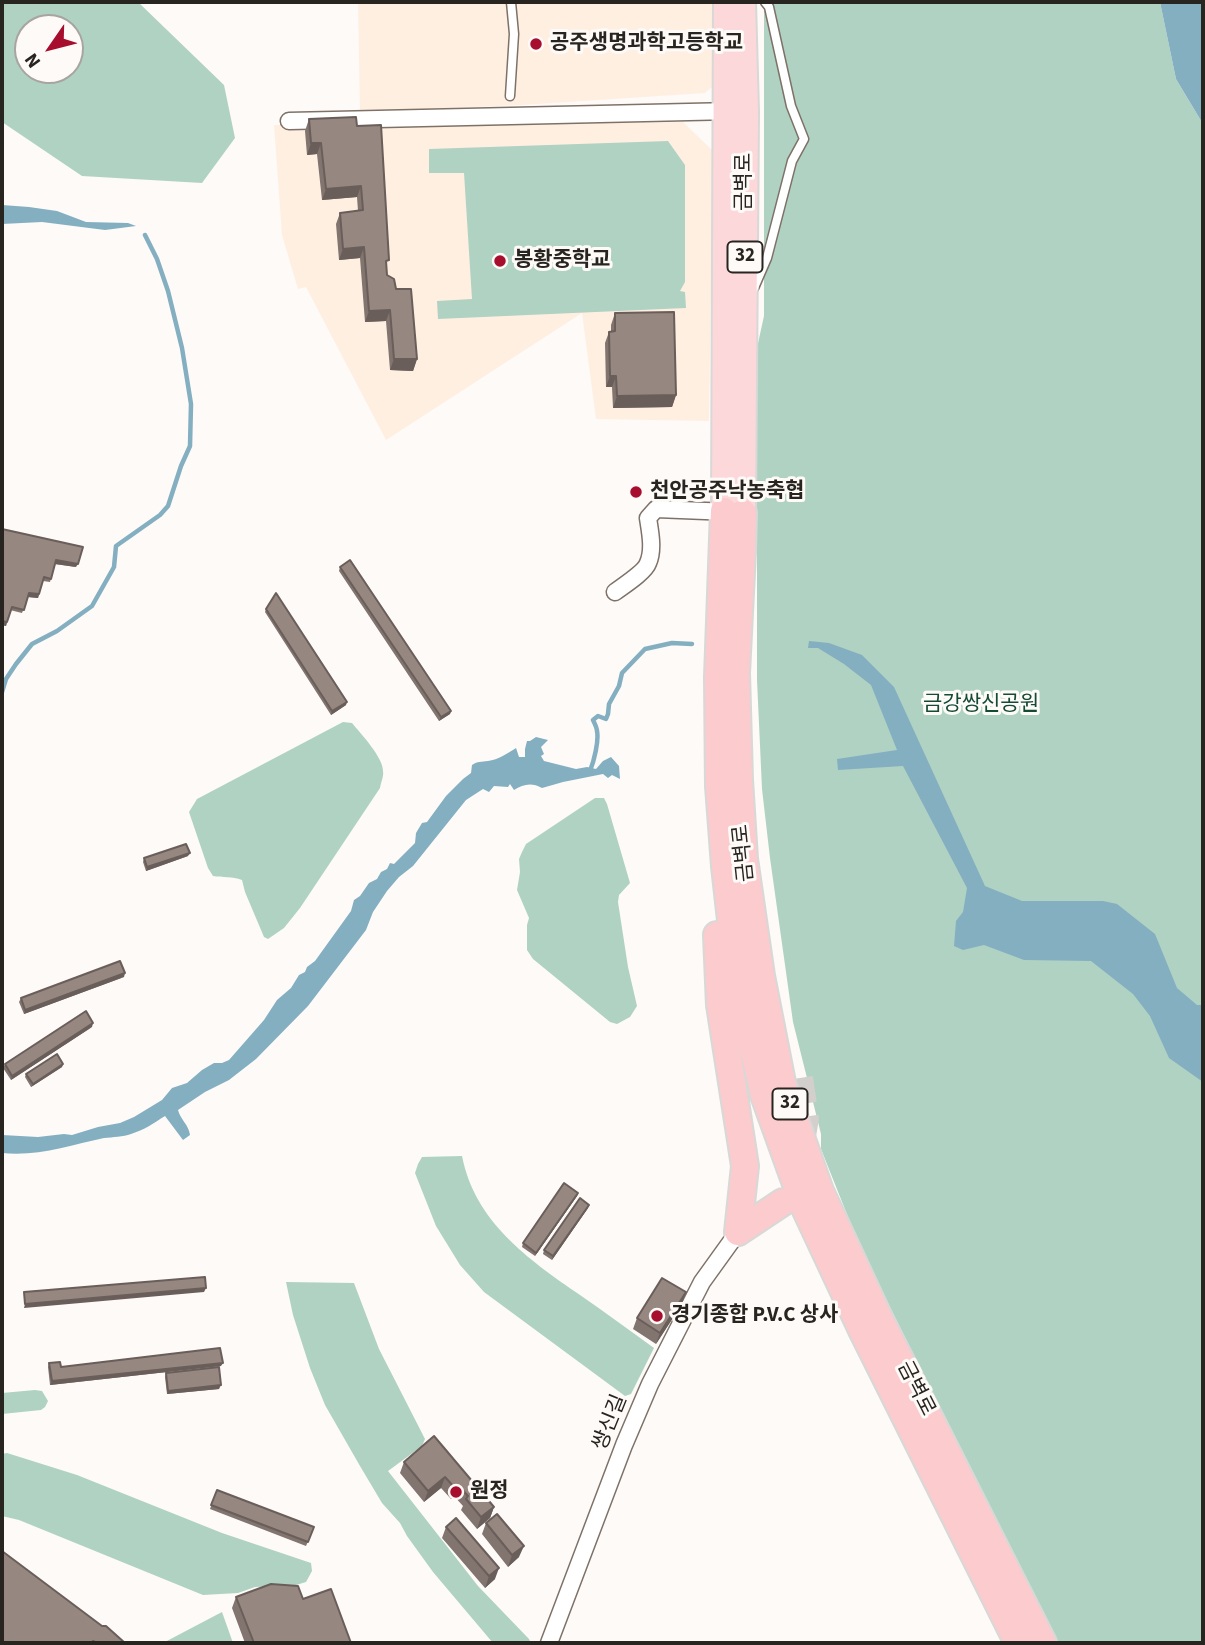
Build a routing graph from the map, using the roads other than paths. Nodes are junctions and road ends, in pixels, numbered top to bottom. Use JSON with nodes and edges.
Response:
{"nodes":[{"id":1,"x":512,"y":2,"type":"edge"},
{"id":2,"x":726,"y":2,"type":"edge"},
{"id":3,"x":743,"y":2,"type":"edge"},
{"id":4,"x":765,"y":2,"type":"edge"},
{"id":5,"x":510,"y":96,"type":"dead end"},
{"id":6,"x":736,"y":111,"type":"junction"},
{"id":7,"x":289,"y":121,"type":"dead end"},
{"id":8,"x":744,"y":314,"type":"junction"},
{"id":9,"x":733,"y":512,"type":"junction"},
{"id":10,"x":615,"y":592,"type":"dead end"},
{"id":11,"x":738,"y":742,"type":"junction"},
{"id":12,"x":725,"y":866,"type":"junction"},
{"id":13,"x":800,"y":1078,"type":"tunnel mouth"},
{"id":14,"x":783,"y":1202,"type":"dead end"},
{"id":15,"x":738,"y":1232,"type":"junction"},
{"id":16,"x":549,"y":1643,"type":"edge"},
{"id":17,"x":1018,"y":1643,"type":"edge"},
{"id":18,"x":1043,"y":1643,"type":"edge"}],
"edges":[{"from":1,"to":5,"type":"lane"},
{"from":2,"to":6,"type":"main road","name":"금벽로","number":"32"},
{"from":3,"to":6,"type":"main road","name":"금벽로","number":"32"},
{"from":4,"to":8,"type":"lane"},
{"from":6,"to":7,"type":"street"},
{"from":6,"to":8,"type":"main road","name":"금벽로","number":"32"},
{"from":6,"to":9,"type":"main road","name":"금벽로","number":"32"},
{"from":8,"to":9,"type":"main road","name":"금벽로","number":"32"},
{"from":9,"to":10,"type":"street"},
{"from":9,"to":11,"type":"highway","name":"금벽로","number":"32"},
{"from":9,"to":12,"type":"highway","name":"금벽로","number":"32"},
{"from":11,"to":13,"type":"highway"},
{"from":11,"to":18,"type":"highway","name":"금벽로","number":"32"},
{"from":12,"to":15,"type":"highway"},
{"from":12,"to":17,"type":"highway","name":"금벽로","number":"32"},
{"from":14,"to":15,"type":"highway"},
{"from":15,"to":16,"type":"street","name":"쌍신길"}]}
